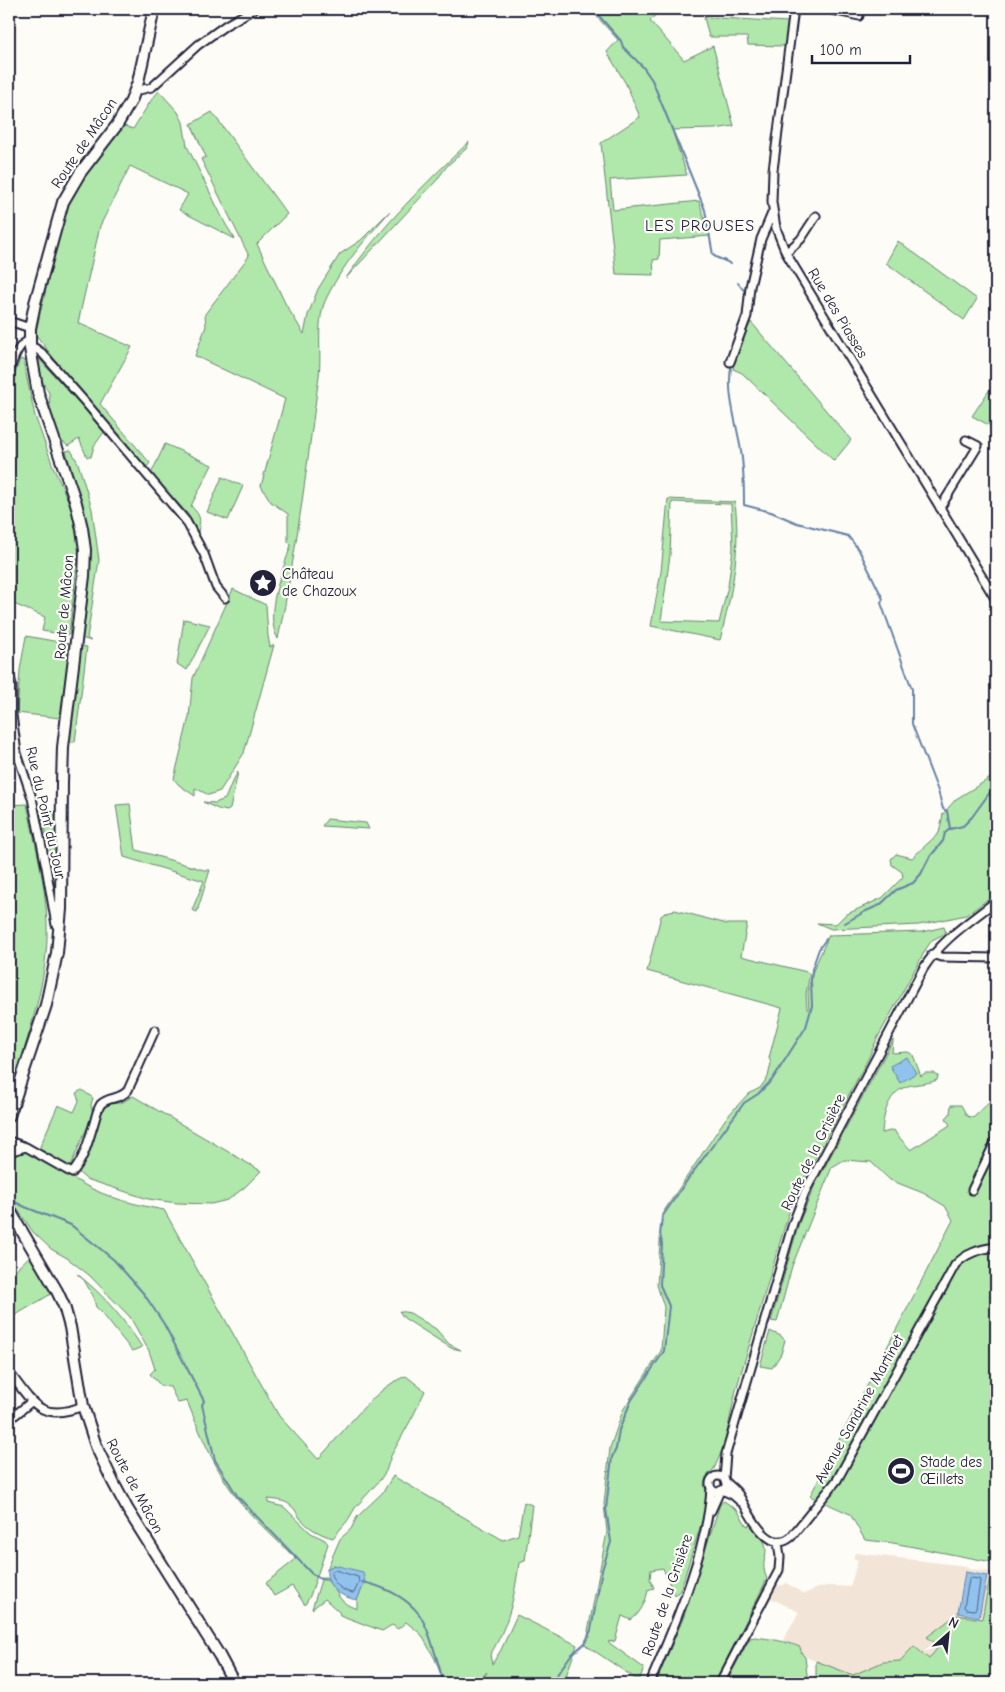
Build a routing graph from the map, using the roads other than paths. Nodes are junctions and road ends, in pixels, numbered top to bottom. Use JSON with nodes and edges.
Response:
{"nodes":[{"id":1,"x":154,"y":9,"type":"edge"},
{"id":2,"x":254,"y":9,"type":"edge"},
{"id":3,"x":794,"y":9,"type":"edge"},
{"id":4,"x":828,"y":9,"type":"edge"},
{"id":5,"x":859,"y":16,"type":"dead end"},
{"id":6,"x":135,"y":91,"type":"junction"},
{"id":7,"x":773,"y":210,"type":"junction"},
{"id":8,"x":816,"y":216,"type":"dead end"},
{"id":9,"x":786,"y":253,"type":"junction"},
{"id":10,"x":9,"y":321,"type":"edge"},
{"id":11,"x":30,"y":328,"type":"junction"},
{"id":12,"x":30,"y":344,"type":"junction"},
{"id":13,"x":730,"y":362,"type":"dead end"},
{"id":14,"x":9,"y":372,"type":"edge"},
{"id":15,"x":966,"y":440,"type":"dead end"},
{"id":16,"x":940,"y":508,"type":"junction"},
{"id":17,"x":225,"y":598,"type":"dead end"},
{"id":18,"x":996,"y":600,"type":"edge"},
{"id":19,"x":9,"y":673,"type":"edge"},
{"id":20,"x":17,"y":753,"type":"junction"},
{"id":21,"x":9,"y":754,"type":"edge"},
{"id":22,"x":996,"y":901,"type":"edge"},
{"id":23,"x":60,"y":927,"type":"junction"},
{"id":24,"x":932,"y":954,"type":"junction"},
{"id":25,"x":996,"y":958,"type":"edge"},
{"id":26,"x":155,"y":1030,"type":"dead end"},
{"id":27,"x":9,"y":1116,"type":"edge"},
{"id":28,"x":996,"y":1140,"type":"edge"},
{"id":29,"x":9,"y":1141,"type":"edge"},
{"id":30,"x":26,"y":1147,"type":"junction"},
{"id":31,"x":9,"y":1152,"type":"edge"},
{"id":32,"x":972,"y":1190,"type":"dead end"},
{"id":33,"x":9,"y":1210,"type":"edge"},
{"id":34,"x":996,"y":1246,"type":"edge"},
{"id":35,"x":9,"y":1372,"type":"edge"},
{"id":36,"x":31,"y":1402,"type":"junction"},
{"id":37,"x":83,"y":1406,"type":"junction"},
{"id":38,"x":9,"y":1420,"type":"edge"},
{"id":39,"x":726,"y":1454,"type":"junction"},
{"id":40,"x":715,"y":1476,"type":"junction"},
{"id":41,"x":724,"y":1480,"type":"junction"},
{"id":42,"x":711,"y":1488,"type":"junction"},
{"id":43,"x":721,"y":1491,"type":"junction"},
{"id":44,"x":745,"y":1506,"type":"junction"},
{"id":45,"x":708,"y":1515,"type":"junction"},
{"id":46,"x":778,"y":1542,"type":"junction"},
{"id":47,"x":230,"y":1681,"type":"edge"},
{"id":48,"x":650,"y":1683,"type":"edge"},
{"id":49,"x":720,"y":1683,"type":"edge"}],
"edges":[{"from":1,"to":6,"type":"street","name":"Route de Mâcon"},
{"from":2,"to":6,"type":"street"},
{"from":3,"to":7,"type":"street","name":"Rue des Piasses"},
{"from":4,"to":5,"type":"street"},
{"from":6,"to":11,"type":"street","name":"Route de Mâcon"},
{"from":7,"to":9,"type":"street","name":"Rue des Piasses"},
{"from":7,"to":13,"type":"street"},
{"from":8,"to":9,"type":"street"},
{"from":9,"to":16,"type":"street","name":"Rue des Piasses"},
{"from":10,"to":11,"type":"street"},
{"from":11,"to":12,"type":"street","name":"Route de Mâcon"},
{"from":12,"to":14,"type":"street"},
{"from":12,"to":17,"type":"street"},
{"from":12,"to":23,"type":"street","name":"Route de Mâcon"},
{"from":15,"to":16,"type":"street"},
{"from":16,"to":18,"type":"street","name":"Rue des Piasses"},
{"from":19,"to":20,"type":"street","name":"Rue du Point du Jour"},
{"from":20,"to":21,"type":"street"},
{"from":20,"to":23,"type":"street","name":"Rue du Point du Jour"},
{"from":22,"to":24,"type":"street","name":"Route de la Grisière"},
{"from":23,"to":27,"type":"street","name":"Route de Mâcon"},
{"from":24,"to":25,"type":"street"},
{"from":24,"to":39,"type":"street","name":"Route de la Grisière"},
{"from":26,"to":30,"type":"street"},
{"from":28,"to":32,"type":"street"},
{"from":29,"to":30,"type":"street"},
{"from":30,"to":31,"type":"street"},
{"from":33,"to":37,"type":"street","name":"Route de Mâcon"},
{"from":34,"to":46,"type":"street","name":"Avenue Sandrine Martinet"},
{"from":35,"to":36,"type":"street"},
{"from":36,"to":37,"type":"street"},
{"from":36,"to":38,"type":"street"},
{"from":37,"to":47,"type":"street","name":"Route de Mâcon"},
{"from":39,"to":40,"type":"street","name":"Route de la Grisière"},
{"from":39,"to":41,"type":"street","name":"Route de la Grisière"},
{"from":40,"to":41,"type":"street"},
{"from":40,"to":42,"type":"street","name":"Route de la Grisière"},
{"from":41,"to":43,"type":"street","name":"Route de la Grisière"},
{"from":41,"to":44,"type":"street"},
{"from":42,"to":43,"type":"street"},
{"from":42,"to":45,"type":"street","name":"Route de la Grisière"},
{"from":43,"to":44,"type":"street"},
{"from":43,"to":45,"type":"street","name":"Route de la Grisière"},
{"from":44,"to":46,"type":"street"},
{"from":45,"to":48,"type":"street","name":"Route de la Grisière"},
{"from":46,"to":49,"type":"street"}]}
